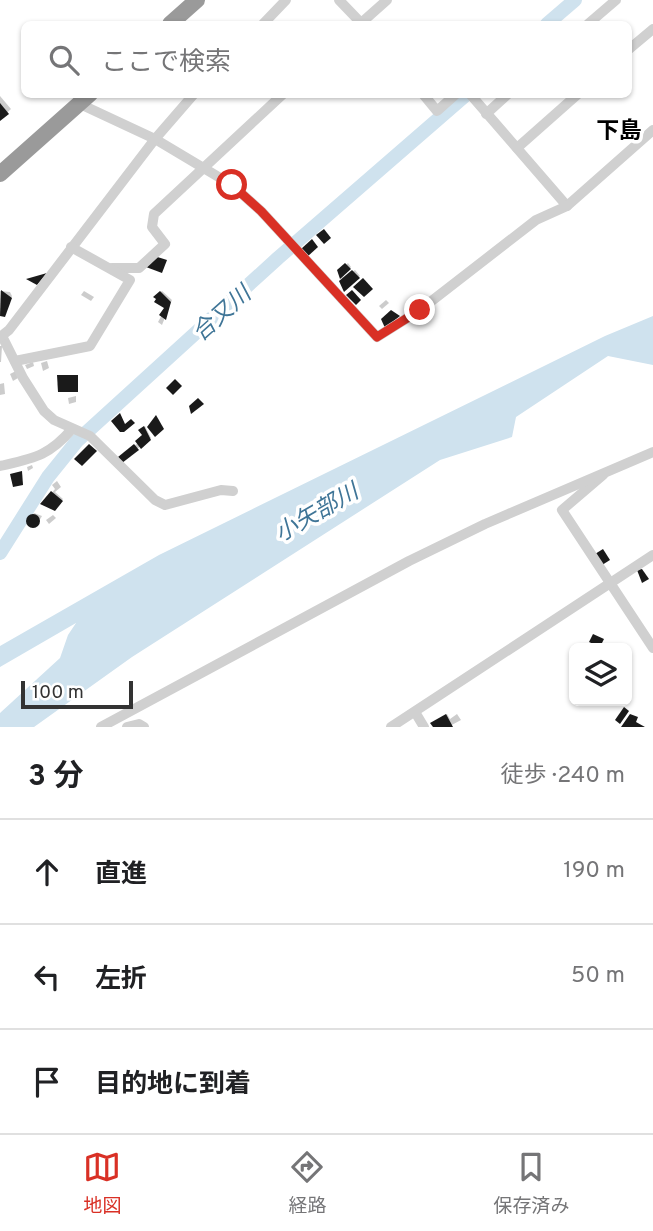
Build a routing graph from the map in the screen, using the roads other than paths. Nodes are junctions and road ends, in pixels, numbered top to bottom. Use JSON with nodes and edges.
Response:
{"nodes":[{"id":1,"x":197,"y":0,"type":"edge"},
{"id":2,"x":286,"y":0,"type":"edge"},
{"id":3,"x":339,"y":0,"type":"edge"},
{"id":4,"x":387,"y":0,"type":"edge"},
{"id":5,"x":616,"y":0,"type":"edge"},
{"id":6,"x":173,"y":21,"type":"edge"},
{"id":7,"x":265,"y":21,"type":"edge"},
{"id":8,"x":358,"y":21,"type":"edge"},
{"id":9,"x":364,"y":21,"type":"edge"},
{"id":10,"x":592,"y":21,"type":"edge"},
{"id":11,"x":653,"y":29,"type":"edge"},
{"id":12,"x":632,"y":47,"type":"edge"},
{"id":13,"x":191,"y":98,"type":"edge"},
{"id":14,"x":278,"y":98,"type":"edge"},
{"id":15,"x":426,"y":98,"type":"edge"},
{"id":16,"x":452,"y":98,"type":"edge"},
{"id":17,"x":473,"y":98,"type":"edge"},
{"id":18,"x":504,"y":98,"type":"edge"},
{"id":19,"x":573,"y":98,"type":"edge"},
{"id":20,"x":85,"y":99,"type":"edge"},
{"id":21,"x":486,"y":114,"type":"junction"},
{"id":22,"x":653,"y":130,"type":"edge"},
{"id":23,"x":155,"y":139,"type":"junction"},
{"id":24,"x":517,"y":148,"type":"junction"},
{"id":25,"x":202,"y":166,"type":"junction"},
{"id":26,"x":0,"y":174,"type":"edge"},
{"id":27,"x":567,"y":206,"type":"junction"},
{"id":28,"x":71,"y":247,"type":"junction"},
{"id":29,"x":112,"y":268,"type":"junction"},
{"id":30,"x":1,"y":336,"type":"edge"},
{"id":31,"x":15,"y":362,"type":"junction"},
{"id":32,"x":81,"y":431,"type":"junction"},
{"id":33,"x":653,"y":452,"type":"edge"},
{"id":34,"x":0,"y":466,"type":"edge"},
{"id":35,"x":604,"y":472,"type":"junction"},
{"id":36,"x":233,"y":491,"type":"dead end"},
{"id":37,"x":653,"y":555,"type":"edge"},
{"id":38,"x":610,"y":583,"type":"junction"},
{"id":39,"x":653,"y":648,"type":"edge"},
{"id":40,"x":415,"y":712,"type":"junction"},
{"id":41,"x":101,"y":727,"type":"edge"},
{"id":42,"x":127,"y":727,"type":"edge"},
{"id":43,"x":144,"y":727,"type":"edge"},
{"id":44,"x":391,"y":727,"type":"edge"},
{"id":45,"x":424,"y":727,"type":"edge"}],
"edges":[{"from":1,"to":6,"type":"highway"},
{"from":2,"to":7,"type":"street"},
{"from":3,"to":8,"type":"street"},
{"from":4,"to":9,"type":"street"},
{"from":5,"to":10,"type":"street"},
{"from":11,"to":12,"type":"street"},
{"from":13,"to":23,"type":"street"},
{"from":14,"to":25,"type":"street"},
{"from":15,"to":16,"type":"street"},
{"from":17,"to":21,"type":"street"},
{"from":18,"to":21,"type":"street"},
{"from":19,"to":24,"type":"street"},
{"from":20,"to":23,"type":"street"},
{"from":20,"to":26,"type":"highway"},
{"from":21,"to":24,"type":"street"},
{"from":22,"to":27,"type":"street"},
{"from":23,"to":25,"type":"street"},
{"from":23,"to":28,"type":"street"},
{"from":24,"to":27,"type":"street"},
{"from":25,"to":27,"type":"street"},
{"from":25,"to":29,"type":"street"},
{"from":28,"to":29,"type":"street"},
{"from":28,"to":30,"type":"street"},
{"from":29,"to":31,"type":"street"},
{"from":30,"to":31,"type":"street"},
{"from":31,"to":32,"type":"street"},
{"from":32,"to":34,"type":"street"},
{"from":32,"to":36,"type":"street"},
{"from":33,"to":35,"type":"street"},
{"from":35,"to":38,"type":"street"},
{"from":35,"to":41,"type":"street"},
{"from":37,"to":38,"type":"street"},
{"from":38,"to":39,"type":"street"},
{"from":38,"to":40,"type":"street"},
{"from":40,"to":44,"type":"street"},
{"from":40,"to":45,"type":"street"},
{"from":42,"to":43,"type":"street"}]}
